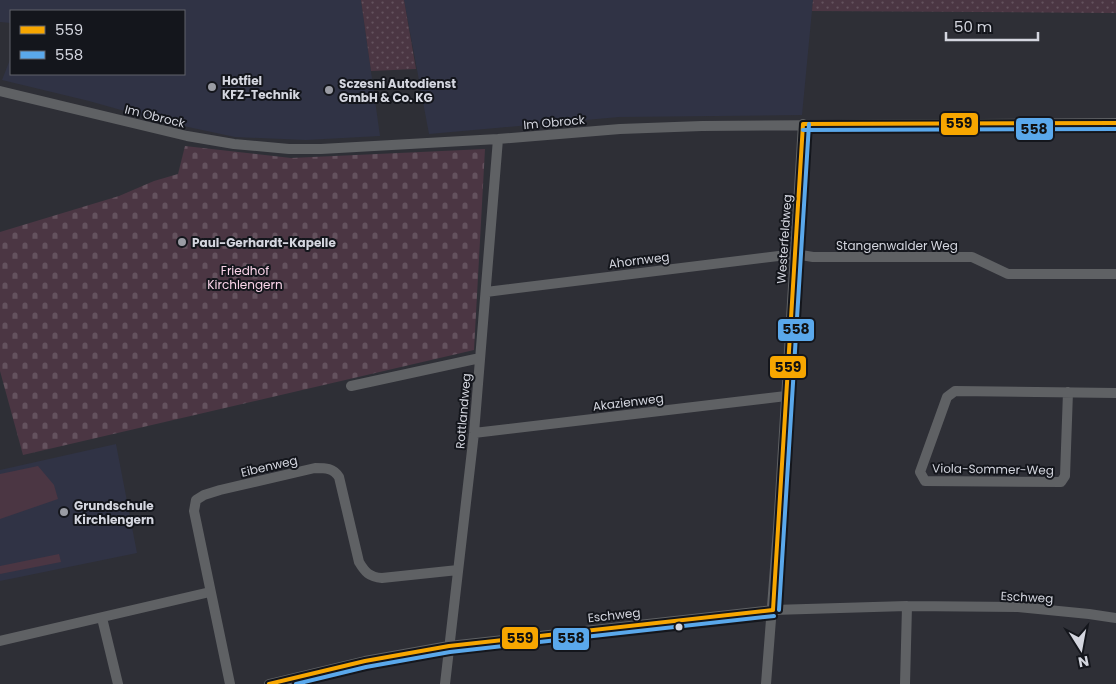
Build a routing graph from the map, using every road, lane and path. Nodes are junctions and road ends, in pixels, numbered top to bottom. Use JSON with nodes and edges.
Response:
{"nodes":[{"id":1,"x":0,"y":91,"type":"edge"},
{"id":2,"x":1116,"y":123,"type":"edge"},
{"id":3,"x":803,"y":124,"type":"junction"},
{"id":4,"x":498,"y":139,"type":"junction"},
{"id":5,"x":795,"y":254,"type":"junction"},
{"id":6,"x":1116,"y":274,"type":"edge"},
{"id":7,"x":486,"y":292,"type":"junction"},
{"id":8,"x":480,"y":358,"type":"junction"},
{"id":9,"x":351,"y":386,"type":"dead end"},
{"id":10,"x":1068,"y":392,"type":"junction"},
{"id":11,"x":1116,"y":393,"type":"edge"},
{"id":12,"x":786,"y":396,"type":"junction"},
{"id":13,"x":474,"y":432,"type":"junction"},
{"id":14,"x":458,"y":570,"type":"junction"},
{"id":15,"x":210,"y":592,"type":"junction"},
{"id":16,"x":906,"y":606,"type":"junction"},
{"id":17,"x":773,"y":610,"type":"junction"},
{"id":18,"x":102,"y":618,"type":"junction"},
{"id":19,"x":1116,"y":618,"type":"edge"},
{"id":20,"x":0,"y":641,"type":"edge"},
{"id":21,"x":449,"y":646,"type":"junction"},
{"id":22,"x":118,"y":684,"type":"edge"},
{"id":23,"x":230,"y":684,"type":"edge"},
{"id":24,"x":269,"y":684,"type":"edge"},
{"id":25,"x":445,"y":684,"type":"edge"},
{"id":26,"x":766,"y":684,"type":"edge"},
{"id":27,"x":905,"y":684,"type":"edge"}],
"edges":[{"from":1,"to":4,"type":"street","name":"Im Obrock"},
{"from":2,"to":3,"type":"street","name":"Im Obrock"},
{"from":3,"to":4,"type":"street","name":"Im Obrock"},
{"from":3,"to":5,"type":"street","name":"Westerfeldweg"},
{"from":4,"to":7,"type":"street","name":"Rottlandweg"},
{"from":5,"to":6,"type":"street","name":"Stangenwalder Weg"},
{"from":5,"to":7,"type":"street","name":"Ahornweg"},
{"from":5,"to":12,"type":"street","name":"Westerfeldweg"},
{"from":7,"to":8,"type":"street","name":"Rottlandweg"},
{"from":8,"to":9,"type":"street"},
{"from":8,"to":13,"type":"street","name":"Rottlandweg"},
{"from":10,"to":10,"type":"street","name":"Viola-Sommer-Weg"},
{"from":10,"to":11,"type":"street","name":"Viola-Sommer-Weg"},
{"from":12,"to":13,"type":"street","name":"Akazienweg"},
{"from":12,"to":17,"type":"street","name":"Westerfeldweg"},
{"from":13,"to":14,"type":"street","name":"Rottlandweg"},
{"from":14,"to":15,"type":"street","name":"Eibenweg"},
{"from":14,"to":21,"type":"street","name":"Rottlandweg"},
{"from":15,"to":18,"type":"street"},
{"from":15,"to":23,"type":"street","name":"Eibenweg"},
{"from":16,"to":17,"type":"street","name":"Eschweg"},
{"from":16,"to":19,"type":"street","name":"Eschweg"},
{"from":16,"to":27,"type":"street"},
{"from":17,"to":21,"type":"street","name":"Eschweg"},
{"from":17,"to":26,"type":"street","name":"Westerfeldweg"},
{"from":18,"to":20,"type":"street"},
{"from":18,"to":22,"type":"street"},
{"from":21,"to":24,"type":"street","name":"Eschweg"},
{"from":21,"to":25,"type":"street","name":"Rottlandweg"}]}
